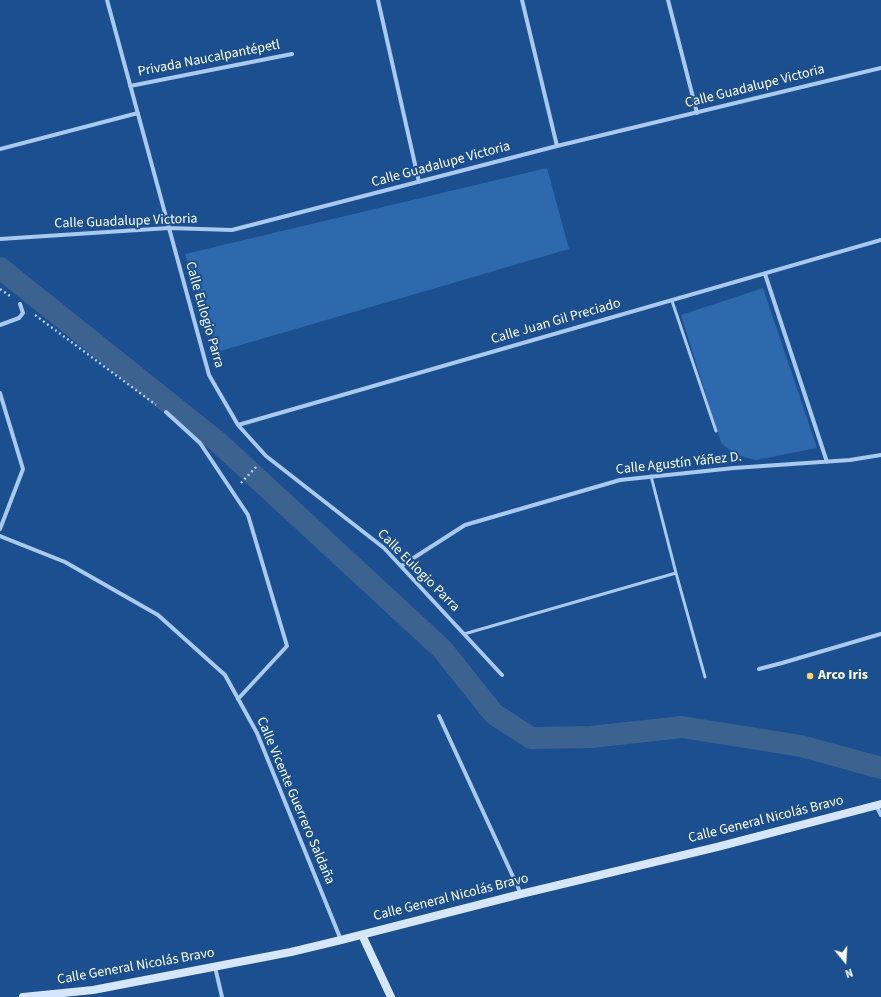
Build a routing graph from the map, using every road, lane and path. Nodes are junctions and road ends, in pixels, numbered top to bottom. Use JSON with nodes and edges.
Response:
{"nodes":[{"id":1,"x":107,"y":0,"type":"edge"},
{"id":2,"x":378,"y":0,"type":"edge"},
{"id":3,"x":522,"y":0,"type":"edge"},
{"id":4,"x":668,"y":0,"type":"edge"},
{"id":5,"x":292,"y":54,"type":"dead end"},
{"id":6,"x":881,"y":68,"type":"edge"},
{"id":7,"x":130,"y":86,"type":"junction"},
{"id":8,"x":138,"y":113,"type":"junction"},
{"id":9,"x":697,"y":113,"type":"junction"},
{"id":10,"x":557,"y":146,"type":"junction"},
{"id":11,"x":0,"y":149,"type":"edge"},
{"id":12,"x":419,"y":182,"type":"junction"},
{"id":13,"x":169,"y":228,"type":"junction"},
{"id":14,"x":0,"y":239,"type":"edge"},
{"id":15,"x":881,"y":240,"type":"edge"},
{"id":16,"x":765,"y":274,"type":"junction"},
{"id":17,"x":0,"y":289,"type":"edge"},
{"id":18,"x":672,"y":301,"type":"junction"},
{"id":19,"x":20,"y":304,"type":"junction"},
{"id":20,"x":0,"y":325,"type":"edge"},
{"id":21,"x":0,"y":393,"type":"edge"},
{"id":22,"x":166,"y":412,"type":"joint"},
{"id":23,"x":238,"y":425,"type":"junction"},
{"id":24,"x":716,"y":431,"type":"dead end"},
{"id":25,"x":881,"y":455,"type":"edge"},
{"id":26,"x":827,"y":462,"type":"junction"},
{"id":27,"x":255,"y":467,"type":"dead end"},
{"id":28,"x":651,"y":476,"type":"junction"},
{"id":29,"x":239,"y":485,"type":"dead end"},
{"id":30,"x":0,"y":528,"type":"edge"},
{"id":31,"x":0,"y":536,"type":"edge"},
{"id":32,"x":401,"y":566,"type":"junction"},
{"id":33,"x":676,"y":573,"type":"junction"},
{"id":34,"x":464,"y":634,"type":"junction"},
{"id":35,"x":881,"y":634,"type":"edge"},
{"id":36,"x":759,"y":669,"type":"dead end"},
{"id":37,"x":502,"y":675,"type":"dead end"},
{"id":38,"x":705,"y":677,"type":"dead end"},
{"id":39,"x":238,"y":699,"type":"junction"},
{"id":40,"x":439,"y":716,"type":"dead end"},
{"id":41,"x":878,"y":804,"type":"edge"},
{"id":42,"x":881,"y":815,"type":"edge"},
{"id":43,"x":521,"y":894,"type":"junction"},
{"id":44,"x":362,"y":935,"type":"junction"},
{"id":45,"x":341,"y":940,"type":"junction"},
{"id":46,"x":215,"y":967,"type":"junction"},
{"id":47,"x":94,"y":993,"type":"edge"},
{"id":48,"x":23,"y":997,"type":"edge"},
{"id":49,"x":222,"y":997,"type":"edge"},
{"id":50,"x":391,"y":997,"type":"edge"}],
"edges":[{"from":1,"to":7,"type":"street","name":"Calle Eulogio Parra"},
{"from":2,"to":12,"type":"street"},
{"from":3,"to":10,"type":"street"},
{"from":4,"to":9,"type":"street"},
{"from":5,"to":7,"type":"street","name":"Privada Naucalpantépetl"},
{"from":6,"to":9,"type":"street","name":"Calle Guadalupe Victoria"},
{"from":7,"to":8,"type":"street","name":"Calle Eulogio Parra"},
{"from":8,"to":11,"type":"street"},
{"from":8,"to":13,"type":"street","name":"Calle Eulogio Parra"},
{"from":9,"to":10,"type":"street","name":"Calle Guadalupe Victoria"},
{"from":10,"to":12,"type":"street","name":"Calle Guadalupe Victoria"},
{"from":12,"to":13,"type":"street","name":"Calle Guadalupe Victoria"},
{"from":13,"to":14,"type":"street","name":"Calle Guadalupe Victoria"},
{"from":13,"to":23,"type":"street","name":"Calle Eulogio Parra"},
{"from":15,"to":16,"type":"street","name":"Calle Juan Gil Preciado"},
{"from":16,"to":18,"type":"street","name":"Calle Juan Gil Preciado"},
{"from":16,"to":26,"type":"street"},
{"from":17,"to":19,"type":"path"},
{"from":18,"to":23,"type":"street","name":"Calle Juan Gil Preciado"},
{"from":18,"to":24,"type":"lane"},
{"from":19,"to":20,"type":"street"},
{"from":19,"to":22,"type":"path"},
{"from":21,"to":30,"type":"street"},
{"from":22,"to":39,"type":"street"},
{"from":23,"to":32,"type":"street","name":"Calle Eulogio Parra"},
{"from":25,"to":26,"type":"street","name":"Calle Agustín Yáñez D."},
{"from":26,"to":28,"type":"street","name":"Calle Agustín Yáñez D."},
{"from":27,"to":29,"type":"path"},
{"from":28,"to":32,"type":"street","name":"Calle Agustín Yáñez D."},
{"from":28,"to":33,"type":"lane"},
{"from":31,"to":39,"type":"street","name":"Calle Vicente Guerrero Saldaña"},
{"from":32,"to":34,"type":"street","name":"Calle Eulogio Parra"},
{"from":33,"to":34,"type":"lane"},
{"from":33,"to":38,"type":"lane"},
{"from":34,"to":37,"type":"street","name":"Calle Eulogio Parra"},
{"from":35,"to":36,"type":"street"},
{"from":39,"to":45,"type":"street","name":"Calle Vicente Guerrero Saldaña"},
{"from":40,"to":43,"type":"street"},
{"from":41,"to":42,"type":"street"},
{"from":41,"to":43,"type":"street","name":"Calle General Nicolás Bravo"},
{"from":43,"to":44,"type":"street","name":"Calle General Nicolás Bravo"},
{"from":44,"to":45,"type":"street","name":"Calle General Nicolás Bravo"},
{"from":44,"to":50,"type":"street"},
{"from":45,"to":46,"type":"street","name":"Calle General Nicolás Bravo"},
{"from":46,"to":47,"type":"street","name":"Calle General Nicolás Bravo"},
{"from":46,"to":49,"type":"street"},
{"from":47,"to":48,"type":"street","name":"Calle General Nicolás Bravo"}]}
